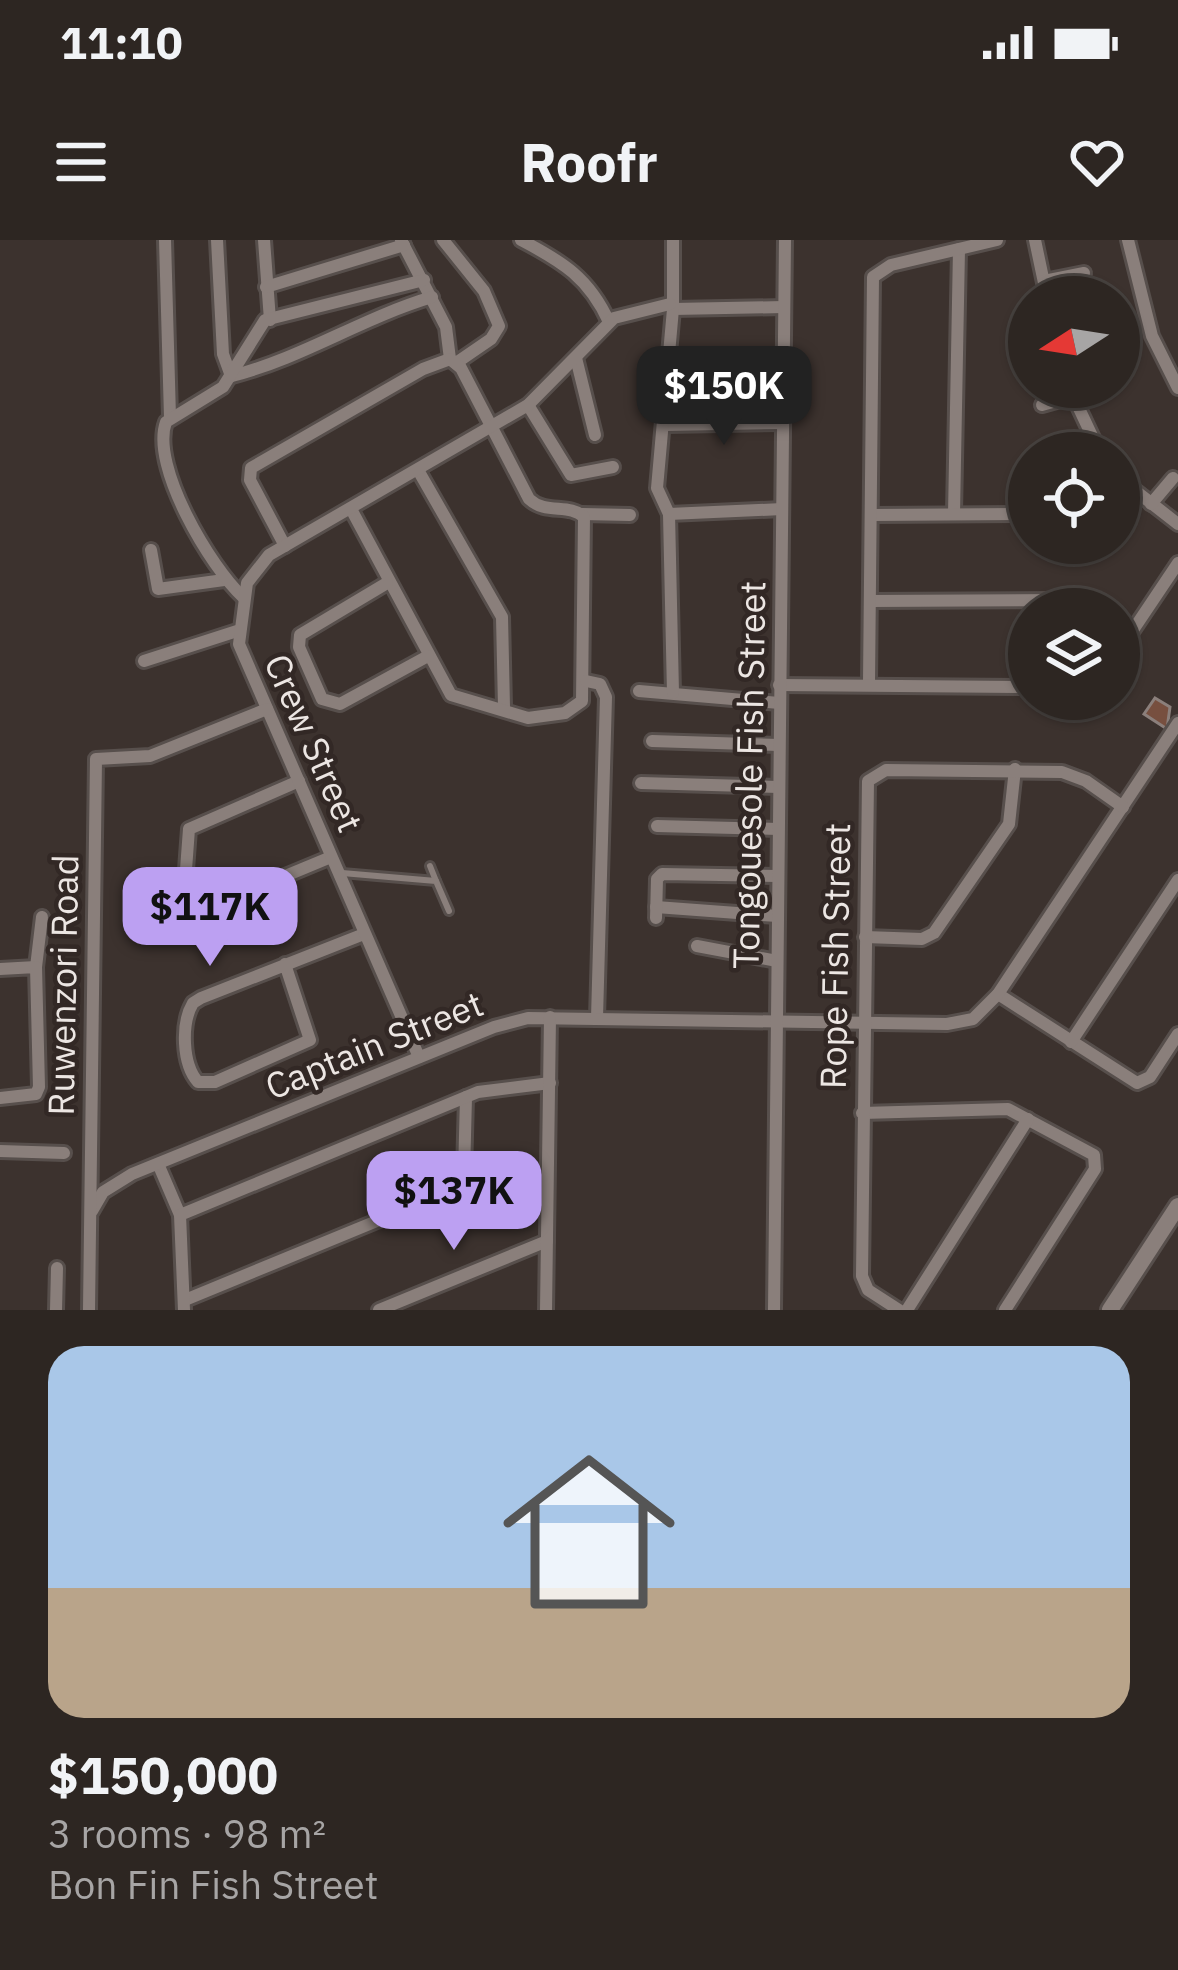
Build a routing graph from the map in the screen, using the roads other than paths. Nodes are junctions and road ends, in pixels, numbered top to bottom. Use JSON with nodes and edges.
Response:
{"nodes":[{"id":1,"x":165,"y":240,"type":"edge"},
{"id":2,"x":218,"y":240,"type":"edge"},
{"id":3,"x":264,"y":240,"type":"edge"},
{"id":4,"x":443,"y":240,"type":"edge"},
{"id":5,"x":521,"y":240,"type":"edge"},
{"id":6,"x":673,"y":240,"type":"edge"},
{"id":7,"x":785,"y":240,"type":"edge"},
{"id":8,"x":997,"y":240,"type":"edge"},
{"id":9,"x":1035,"y":240,"type":"edge"},
{"id":10,"x":1128,"y":240,"type":"edge"},
{"id":11,"x":403,"y":242,"type":"edge"},
{"id":12,"x":959,"y":249,"type":"junction"},
{"id":13,"x":1084,"y":273,"type":"dead end"},
{"id":14,"x":1043,"y":276,"type":"edge"},
{"id":15,"x":1069,"y":276,"type":"edge"},
{"id":16,"x":424,"y":280,"type":"junction"},
{"id":17,"x":266,"y":287,"type":"junction"},
{"id":18,"x":432,"y":297,"type":"junction"},
{"id":19,"x":672,"y":307,"type":"junction"},
{"id":20,"x":783,"y":307,"type":"junction"},
{"id":21,"x":270,"y":320,"type":"junction"},
{"id":22,"x":609,"y":322,"type":"junction"},
{"id":23,"x":576,"y":358,"type":"junction"},
{"id":24,"x":453,"y":361,"type":"junction"},
{"id":25,"x":231,"y":376,"type":"junction"},
{"id":26,"x":1178,"y":388,"type":"edge"},
{"id":27,"x":528,"y":405,"type":"junction"},
{"id":28,"x":170,"y":417,"type":"junction"},
{"id":29,"x":783,"y":423,"type":"junction"},
{"id":30,"x":664,"y":425,"type":"junction"},
{"id":31,"x":490,"y":430,"type":"junction"},
{"id":32,"x":595,"y":435,"type":"dead end"},
{"id":33,"x":613,"y":467,"type":"dead end"},
{"id":34,"x":418,"y":470,"type":"junction"},
{"id":35,"x":1173,"y":478,"type":"dead end"},
{"id":36,"x":1140,"y":495,"type":"edge"},
{"id":37,"x":1151,"y":504,"type":"junction"},
{"id":38,"x":351,"y":509,"type":"junction"},
{"id":39,"x":782,"y":509,"type":"junction"},
{"id":40,"x":579,"y":512,"type":"junction"},
{"id":41,"x":669,"y":514,"type":"junction"},
{"id":42,"x":953,"y":514,"type":"junction"},
{"id":43,"x":1008,"y":514,"type":"edge"},
{"id":44,"x":630,"y":515,"type":"dead end"},
{"id":45,"x":872,"y":515,"type":"junction"},
{"id":46,"x":1178,"y":524,"type":"edge"},
{"id":47,"x":285,"y":546,"type":"junction"},
{"id":48,"x":151,"y":550,"type":"dead end"},
{"id":49,"x":1178,"y":563,"type":"edge"},
{"id":50,"x":224,"y":580,"type":"junction"},
{"id":51,"x":387,"y":584,"type":"junction"},
{"id":52,"x":243,"y":598,"type":"junction"},
{"id":53,"x":1008,"y":600,"type":"edge"},
{"id":54,"x":870,"y":601,"type":"junction"},
{"id":55,"x":1140,"y":617,"type":"edge"},
{"id":56,"x":237,"y":631,"type":"junction"},
{"id":57,"x":428,"y":656,"type":"junction"},
{"id":58,"x":144,"y":661,"type":"dead end"},
{"id":59,"x":586,"y":681,"type":"junction"},
{"id":60,"x":869,"y":683,"type":"junction"},
{"id":61,"x":779,"y":685,"type":"junction"},
{"id":62,"x":1008,"y":686,"type":"edge"},
{"id":63,"x":639,"y":691,"type":"dead end"},
{"id":64,"x":673,"y":693,"type":"junction"},
{"id":65,"x":779,"y":703,"type":"junction"},
{"id":66,"x":504,"y":707,"type":"junction"},
{"id":67,"x":267,"y":709,"type":"junction"},
{"id":68,"x":1178,"y":724,"type":"edge"},
{"id":69,"x":652,"y":741,"type":"dead end"},
{"id":70,"x":779,"y":745,"type":"junction"},
{"id":71,"x":1015,"y":769,"type":"junction"},
{"id":72,"x":298,"y":781,"type":"junction"},
{"id":73,"x":641,"y":783,"type":"dead end"},
{"id":74,"x":778,"y":787,"type":"junction"},
{"id":75,"x":1123,"y":807,"type":"junction"},
{"id":76,"x":657,"y":826,"type":"dead end"},
{"id":77,"x":778,"y":829,"type":"junction"},
{"id":78,"x":331,"y":857,"type":"junction"},
{"id":79,"x":430,"y":866,"type":"dead end"},
{"id":80,"x":338,"y":873,"type":"junction"},
{"id":81,"x":778,"y":876,"type":"junction"},
{"id":82,"x":1178,"y":880,"type":"edge"},
{"id":83,"x":436,"y":881,"type":"junction"},
{"id":84,"x":449,"y":911,"type":"dead end"},
{"id":85,"x":777,"y":916,"type":"junction"},
{"id":86,"x":42,"y":917,"type":"dead end"},
{"id":87,"x":364,"y":934,"type":"junction"},
{"id":88,"x":866,"y":937,"type":"junction"},
{"id":89,"x":697,"y":946,"type":"dead end"},
{"id":90,"x":777,"y":961,"type":"junction"},
{"id":91,"x":285,"y":964,"type":"junction"},
{"id":92,"x":36,"y":968,"type":"junction"},
{"id":93,"x":0,"y":969,"type":"edge"},
{"id":94,"x":998,"y":994,"type":"junction"},
{"id":95,"x":550,"y":1017,"type":"junction"},
{"id":96,"x":597,"y":1018,"type":"junction"},
{"id":97,"x":776,"y":1022,"type":"junction"},
{"id":98,"x":863,"y":1024,"type":"junction"},
{"id":99,"x":1178,"y":1034,"type":"edge"},
{"id":100,"x":1071,"y":1042,"type":"junction"},
{"id":101,"x":419,"y":1057,"type":"junction"},
{"id":102,"x":550,"y":1083,"type":"junction"},
{"id":103,"x":466,"y":1097,"type":"junction"},
{"id":104,"x":0,"y":1098,"type":"edge"},
{"id":105,"x":862,"y":1113,"type":"junction"},
{"id":106,"x":1028,"y":1119,"type":"junction"},
{"id":107,"x":0,"y":1151,"type":"edge"},
{"id":108,"x":64,"y":1153,"type":"dead end"},
{"id":109,"x":159,"y":1166,"type":"junction"},
{"id":110,"x":1178,"y":1206,"type":"edge"},
{"id":111,"x":92,"y":1211,"type":"junction"},
{"id":112,"x":180,"y":1215,"type":"junction"},
{"id":113,"x":548,"y":1241,"type":"junction"},
{"id":114,"x":57,"y":1268,"type":"dead end"},
{"id":115,"x":184,"y":1305,"type":"edge"},
{"id":116,"x":56,"y":1310,"type":"edge"},
{"id":117,"x":88,"y":1310,"type":"edge"},
{"id":118,"x":379,"y":1310,"type":"edge"},
{"id":119,"x":546,"y":1310,"type":"edge"},
{"id":120,"x":774,"y":1310,"type":"edge"},
{"id":121,"x":903,"y":1310,"type":"edge"},
{"id":122,"x":1005,"y":1310,"type":"edge"},
{"id":123,"x":1110,"y":1310,"type":"edge"}],
"edges":[{"from":1,"to":28,"type":"street"},
{"from":2,"to":25,"type":"street"},
{"from":3,"to":17,"type":"street"},
{"from":4,"to":24,"type":"street"},
{"from":5,"to":22,"type":"street"},
{"from":6,"to":19,"type":"street"},
{"from":7,"to":20,"type":"street","name":"Tongouesole Fish Street"},
{"from":8,"to":12,"type":"street"},
{"from":9,"to":14,"type":"street"},
{"from":10,"to":26,"type":"street"},
{"from":11,"to":16,"type":"street"},
{"from":11,"to":17,"type":"street"},
{"from":12,"to":42,"type":"street"},
{"from":12,"to":45,"type":"street"},
{"from":13,"to":15,"type":"street"},
{"from":16,"to":18,"type":"street"},
{"from":16,"to":21,"type":"street"},
{"from":17,"to":21,"type":"street"},
{"from":18,"to":24,"type":"street"},
{"from":18,"to":25,"type":"street"},
{"from":19,"to":20,"type":"street"},
{"from":19,"to":22,"type":"street"},
{"from":19,"to":30,"type":"street"},
{"from":20,"to":29,"type":"street","name":"Tongouesole Fish Street"},
{"from":21,"to":25,"type":"street"},
{"from":22,"to":23,"type":"street","name":"Crew Street"},
{"from":23,"to":27,"type":"street","name":"Crew Street"},
{"from":23,"to":32,"type":"street"},
{"from":24,"to":31,"type":"street"},
{"from":24,"to":47,"type":"street"},
{"from":25,"to":28,"type":"street"},
{"from":27,"to":31,"type":"street","name":"Crew Street"},
{"from":27,"to":33,"type":"street"},
{"from":28,"to":50,"type":"street"},
{"from":29,"to":30,"type":"street"},
{"from":29,"to":39,"type":"street","name":"Tongouesole Fish Street"},
{"from":30,"to":41,"type":"street"},
{"from":31,"to":34,"type":"street","name":"Crew Street"},
{"from":31,"to":40,"type":"street"},
{"from":34,"to":38,"type":"street","name":"Crew Street"},
{"from":34,"to":66,"type":"street"},
{"from":35,"to":37,"type":"street"},
{"from":36,"to":37,"type":"street"},
{"from":37,"to":46,"type":"street"},
{"from":38,"to":47,"type":"street","name":"Crew Street"},
{"from":38,"to":51,"type":"street"},
{"from":39,"to":41,"type":"street"},
{"from":39,"to":61,"type":"street","name":"Tongouesole Fish Street"},
{"from":40,"to":44,"type":"street"},
{"from":40,"to":59,"type":"street"},
{"from":41,"to":64,"type":"street"},
{"from":42,"to":43,"type":"street"},
{"from":42,"to":45,"type":"street"},
{"from":45,"to":54,"type":"street"},
{"from":47,"to":52,"type":"street","name":"Crew Street"},
{"from":48,"to":50,"type":"street"},
{"from":49,"to":55,"type":"street"},
{"from":50,"to":52,"type":"street"},
{"from":51,"to":57,"type":"street"},
{"from":51,"to":57,"type":"street"},
{"from":52,"to":56,"type":"street","name":"Crew Street"},
{"from":53,"to":54,"type":"street"},
{"from":54,"to":60,"type":"street"},
{"from":56,"to":58,"type":"street"},
{"from":56,"to":67,"type":"street","name":"Crew Street"},
{"from":57,"to":66,"type":"street"},
{"from":59,"to":66,"type":"street"},
{"from":59,"to":96,"type":"street"},
{"from":60,"to":61,"type":"street"},
{"from":60,"to":62,"type":"street"},
{"from":61,"to":65,"type":"street","name":"Tongouesole Fish Street"},
{"from":63,"to":64,"type":"street"},
{"from":64,"to":65,"type":"street"},
{"from":65,"to":70,"type":"street","name":"Tongouesole Fish Street"},
{"from":67,"to":72,"type":"street","name":"Crew Street"},
{"from":67,"to":111,"type":"street","name":"Ruwenzori Road"},
{"from":68,"to":75,"type":"street"},
{"from":69,"to":70,"type":"street"},
{"from":70,"to":74,"type":"street","name":"Tongouesole Fish Street"},
{"from":71,"to":75,"type":"street","name":"Rope Fish Street"},
{"from":71,"to":88,"type":"street"},
{"from":71,"to":88,"type":"street","name":"Rope Fish Street"},
{"from":72,"to":78,"type":"street","name":"Crew Street"},
{"from":72,"to":78,"type":"street"},
{"from":73,"to":74,"type":"street"},
{"from":74,"to":77,"type":"street","name":"Tongouesole Fish Street"},
{"from":75,"to":94,"type":"street"},
{"from":76,"to":77,"type":"street"},
{"from":77,"to":81,"type":"street","name":"Tongouesole Fish Street"},
{"from":78,"to":80,"type":"street","name":"Crew Street"},
{"from":79,"to":83,"type":"lane"},
{"from":80,"to":83,"type":"lane"},
{"from":80,"to":87,"type":"street","name":"Crew Street"},
{"from":81,"to":85,"type":"street","name":"Tongouesole Fish Street"},
{"from":81,"to":85,"type":"street"},
{"from":82,"to":100,"type":"street"},
{"from":83,"to":84,"type":"lane"},
{"from":85,"to":90,"type":"street","name":"Tongouesole Fish Street"},
{"from":86,"to":92,"type":"street"},
{"from":87,"to":91,"type":"street"},
{"from":87,"to":101,"type":"street","name":"Crew Street"},
{"from":88,"to":98,"type":"street","name":"Rope Fish Street"},
{"from":89,"to":90,"type":"street"},
{"from":90,"to":97,"type":"street","name":"Tongouesole Fish Street"},
{"from":91,"to":91,"type":"street"},
{"from":92,"to":93,"type":"street"},
{"from":92,"to":104,"type":"street"},
{"from":94,"to":98,"type":"street","name":"Captain Street"},
{"from":94,"to":100,"type":"street"},
{"from":95,"to":96,"type":"street","name":"Captain Street"},
{"from":95,"to":101,"type":"street","name":"Captain Street"},
{"from":95,"to":102,"type":"street"},
{"from":96,"to":97,"type":"street","name":"Captain Street"},
{"from":97,"to":98,"type":"street","name":"Captain Street"},
{"from":97,"to":120,"type":"street","name":"Tongouesole Fish Street"},
{"from":98,"to":105,"type":"street","name":"Rope Fish Street"},
{"from":99,"to":100,"type":"street"},
{"from":101,"to":109,"type":"street","name":"Captain Street"},
{"from":102,"to":103,"type":"street"},
{"from":102,"to":113,"type":"street"},
{"from":103,"to":112,"type":"street"},
{"from":103,"to":115,"type":"street"},
{"from":105,"to":106,"type":"street"},
{"from":105,"to":121,"type":"street","name":"Rope Fish Street"},
{"from":106,"to":121,"type":"street"},
{"from":106,"to":122,"type":"street"},
{"from":107,"to":108,"type":"street"},
{"from":109,"to":111,"type":"street","name":"Captain Street"},
{"from":109,"to":112,"type":"street"},
{"from":110,"to":123,"type":"street"},
{"from":111,"to":117,"type":"street","name":"Ruwenzori Road"},
{"from":112,"to":115,"type":"street"},
{"from":113,"to":118,"type":"street"},
{"from":113,"to":119,"type":"street"},
{"from":114,"to":116,"type":"street"}]}
